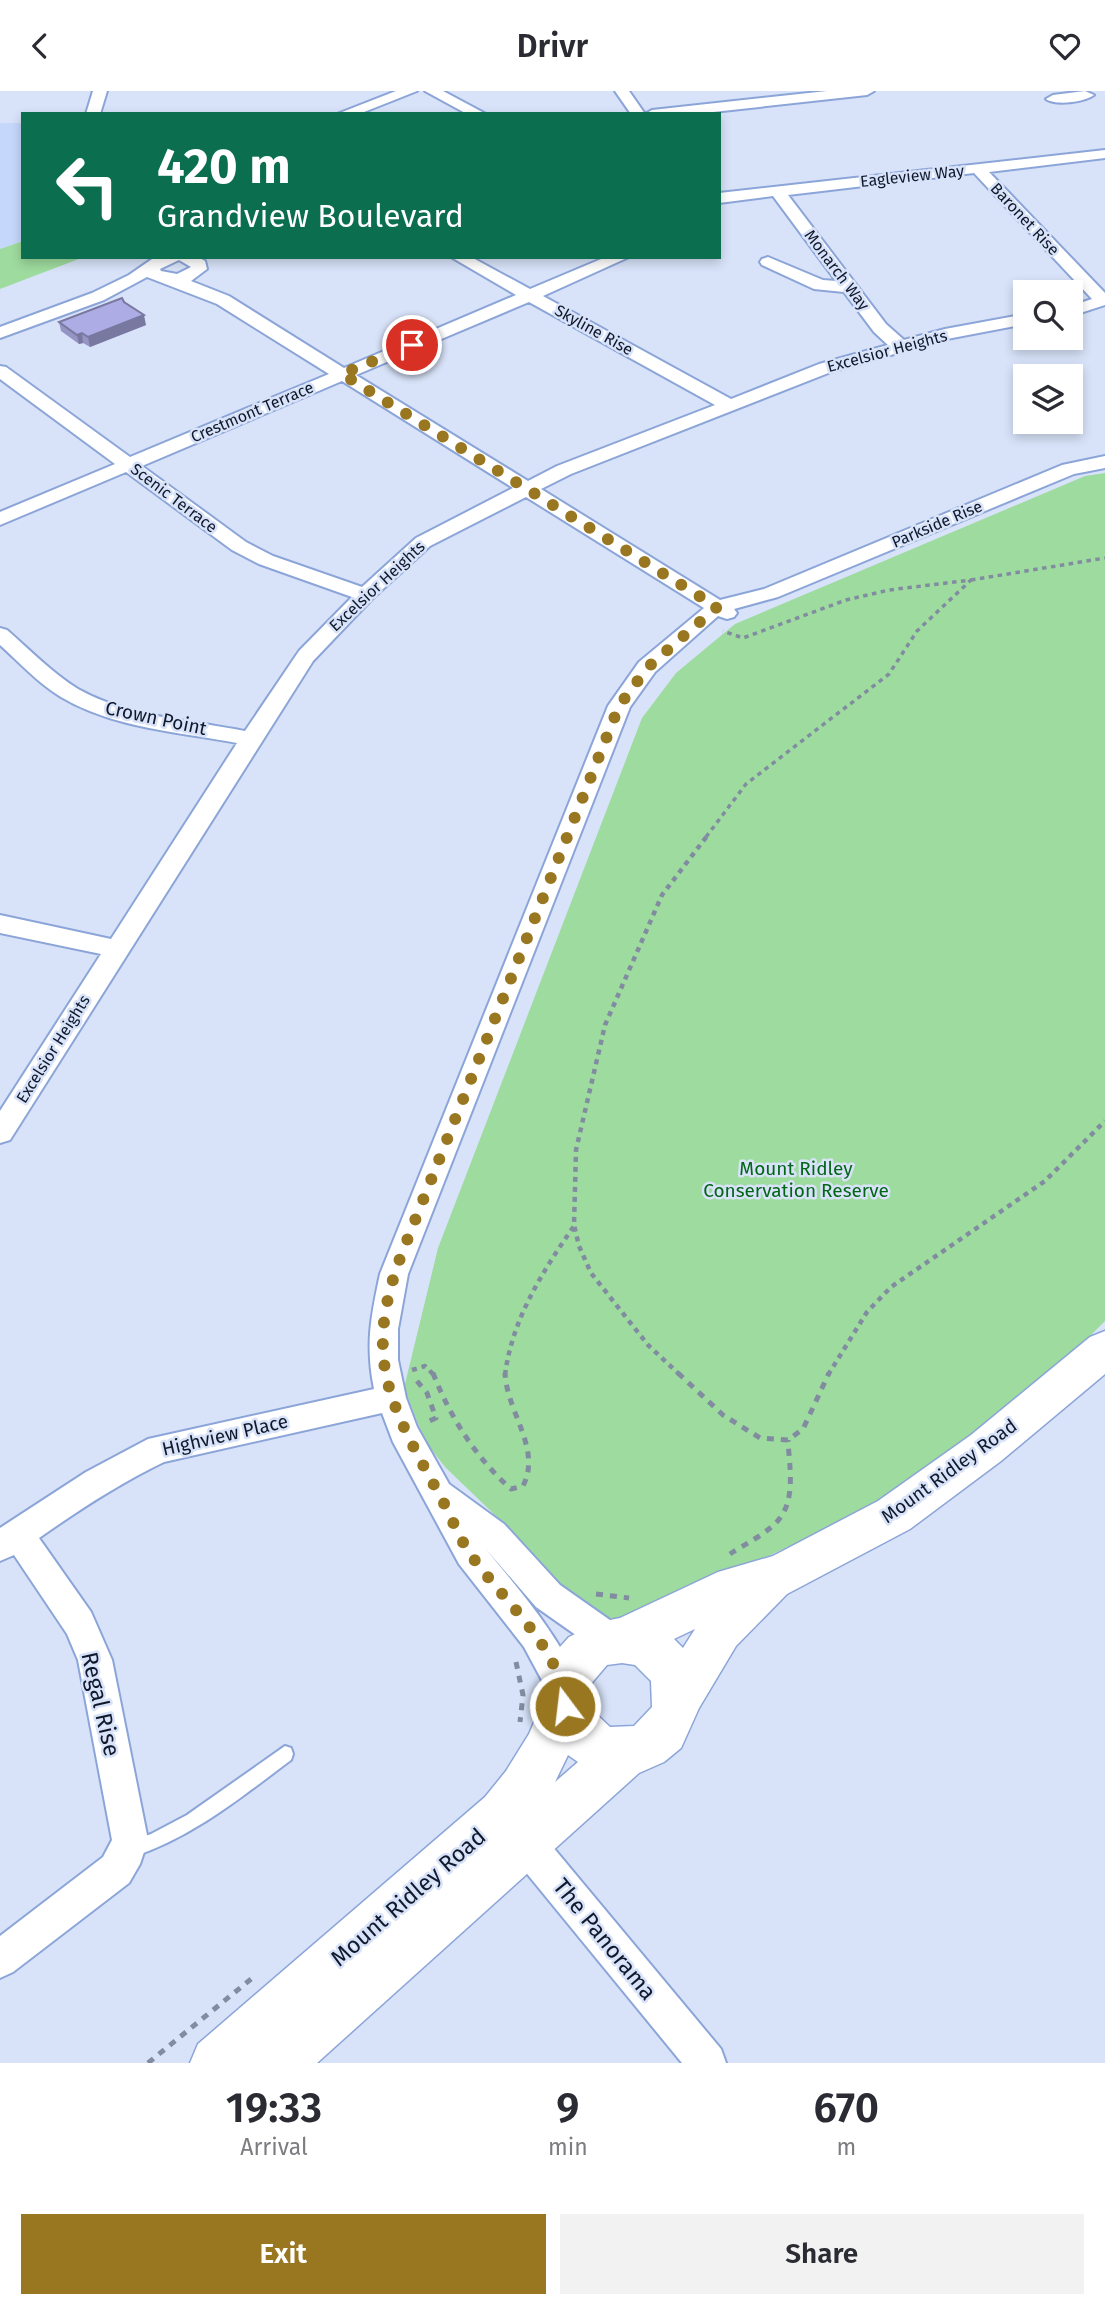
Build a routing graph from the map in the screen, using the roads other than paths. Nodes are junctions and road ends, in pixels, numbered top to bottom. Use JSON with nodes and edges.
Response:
{"nodes":[{"id":1,"x":410,"y":91,"type":"edge"},
{"id":2,"x":432,"y":91,"type":"edge"},
{"id":3,"x":621,"y":91,"type":"edge"},
{"id":4,"x":867,"y":91,"type":"edge"},
{"id":5,"x":796,"y":95,"type":"edge"},
{"id":6,"x":1087,"y":95,"type":"dead end"},
{"id":7,"x":1063,"y":96,"type":"edge"},
{"id":8,"x":350,"y":112,"type":"edge"},
{"id":9,"x":476,"y":112,"type":"edge"},
{"id":10,"x":637,"y":112,"type":"edge"},
{"id":11,"x":667,"y":112,"type":"edge"},
{"id":12,"x":1105,"y":155,"type":"edge"},
{"id":13,"x":978,"y":169,"type":"junction"},
{"id":14,"x":778,"y":191,"type":"junction"},
{"id":15,"x":721,"y":198,"type":"edge"},
{"id":16,"x":464,"y":259,"type":"edge"},
{"id":17,"x":616,"y":259,"type":"edge"},
{"id":18,"x":768,"y":261,"type":"dead end"},
{"id":19,"x":150,"y":263,"type":"edge"},
{"id":20,"x":199,"y":263,"type":"edge"},
{"id":21,"x":170,"y":279,"type":"junction"},
{"id":22,"x":851,"y":287,"type":"junction"},
{"id":23,"x":529,"y":295,"type":"junction"},
{"id":24,"x":99,"y":296,"type":"junction"},
{"id":25,"x":223,"y":300,"type":"junction"},
{"id":26,"x":1104,"y":300,"type":"edge"},
{"id":27,"x":1083,"y":307,"type":"edge"},
{"id":28,"x":1013,"y":321,"type":"edge"},
{"id":29,"x":0,"y":333,"type":"edge"},
{"id":30,"x":900,"y":346,"type":"junction"},
{"id":31,"x":0,"y":371,"type":"edge"},
{"id":32,"x":342,"y":374,"type":"junction"},
{"id":33,"x":729,"y":404,"type":"junction"},
{"id":34,"x":1105,"y":462,"type":"edge"},
{"id":35,"x":130,"y":464,"type":"junction"},
{"id":36,"x":527,"y":488,"type":"junction"},
{"id":37,"x":0,"y":519,"type":"edge"},
{"id":38,"x":771,"y":593,"type":"joint"},
{"id":39,"x":365,"y":595,"type":"junction"},
{"id":40,"x":710,"y":619,"type":"junction"},
{"id":41,"x":0,"y":634,"type":"edge"},
{"id":42,"x":251,"y":739,"type":"junction"},
{"id":43,"x":0,"y":924,"type":"edge"},
{"id":44,"x":117,"y":949,"type":"junction"},
{"id":45,"x":0,"y":1133,"type":"edge"},
{"id":46,"x":1105,"y":1349,"type":"edge"},
{"id":47,"x":391,"y":1398,"type":"junction"},
{"id":48,"x":439,"y":1493,"type":"junction"},
{"id":49,"x":9,"y":1540,"type":"edge"},
{"id":50,"x":781,"y":1575,"type":"junction"},
{"id":51,"x":616,"y":1641,"type":"junction"},
{"id":52,"x":565,"y":1697,"type":"junction"},
{"id":53,"x":678,"y":1699,"type":"junction"},
{"id":54,"x":627,"y":1751,"type":"junction"},
{"id":55,"x":285,"y":1754,"type":"dead end"},
{"id":56,"x":513,"y":1828,"type":"junction"},
{"id":57,"x":127,"y":1851,"type":"junction"},
{"id":58,"x":0,"y":1959,"type":"edge"},
{"id":59,"x":217,"y":2063,"type":"edge"},
{"id":60,"x":277,"y":2063,"type":"edge"},
{"id":61,"x":707,"y":2063,"type":"edge"}],
"edges":[{"from":1,"to":8,"type":"street"},
{"from":2,"to":9,"type":"street"},
{"from":3,"to":10,"type":"street"},
{"from":4,"to":5,"type":"street"},
{"from":5,"to":11,"type":"street"},
{"from":6,"to":7,"type":"street"},
{"from":12,"to":13,"type":"street","name":"Eagleview Way"},
{"from":13,"to":14,"type":"street","name":"Eagleview Way"},
{"from":13,"to":26,"type":"street","name":"Baronet Rise"},
{"from":14,"to":15,"type":"street","name":"Eagleview Way"},
{"from":14,"to":22,"type":"street","name":"Monarch Way"},
{"from":16,"to":23,"type":"street","name":"Skyline Rise"},
{"from":17,"to":23,"type":"street","name":"Crestmont Terrace"},
{"from":18,"to":22,"type":"street"},
{"from":19,"to":21,"type":"street"},
{"from":19,"to":24,"type":"street"},
{"from":20,"to":21,"type":"street"},
{"from":20,"to":25,"type":"street"},
{"from":21,"to":24,"type":"street"},
{"from":21,"to":25,"type":"street"},
{"from":22,"to":30,"type":"street","name":"Monarch Way"},
{"from":23,"to":32,"type":"street","name":"Crestmont Terrace"},
{"from":23,"to":33,"type":"street","name":"Skyline Rise"},
{"from":24,"to":29,"type":"street"},
{"from":25,"to":32,"type":"street"},
{"from":26,"to":27,"type":"street"},
{"from":28,"to":30,"type":"street","name":"Excelsior Heights"},
{"from":30,"to":33,"type":"street","name":"Excelsior Heights"},
{"from":31,"to":35,"type":"street","name":"Scenic Terrace"},
{"from":32,"to":35,"type":"street","name":"Crestmont Terrace"},
{"from":32,"to":36,"type":"street"},
{"from":33,"to":36,"type":"street","name":"Excelsior Heights"},
{"from":34,"to":38,"type":"street","name":"Parkside Rise"},
{"from":35,"to":37,"type":"street","name":"Crestmont Terrace"},
{"from":35,"to":39,"type":"street","name":"Scenic Terrace"},
{"from":36,"to":39,"type":"street","name":"Excelsior Heights"},
{"from":36,"to":40,"type":"street"},
{"from":38,"to":40,"type":"street","name":"Parkside Rise"},
{"from":39,"to":42,"type":"street","name":"Excelsior Heights"},
{"from":40,"to":47,"type":"street","name":"Parkside Rise"},
{"from":41,"to":42,"type":"street","name":"Crown Point"},
{"from":42,"to":44,"type":"street","name":"Excelsior Heights"},
{"from":43,"to":44,"type":"street"},
{"from":44,"to":45,"type":"street","name":"Excelsior Heights"},
{"from":46,"to":50,"type":"street","name":"Mount Ridley Road"},
{"from":47,"to":48,"type":"street","name":"Parkside Rise"},
{"from":47,"to":49,"type":"street","name":"Highview Place"},
{"from":48,"to":51,"type":"street","name":"Parkside Rise"},
{"from":48,"to":52,"type":"street","name":"Parkside Rise"},
{"from":49,"to":57,"type":"street","name":"Regal Rise"},
{"from":50,"to":51,"type":"street","name":"Mount Ridley Road"},
{"from":50,"to":53,"type":"street","name":"Mount Ridley Road"},
{"from":51,"to":52,"type":"street"},
{"from":51,"to":53,"type":"street"},
{"from":52,"to":54,"type":"street"},
{"from":52,"to":56,"type":"street","name":"Mount Ridley Road"},
{"from":53,"to":54,"type":"street"},
{"from":54,"to":56,"type":"street","name":"Mount Ridley Road"},
{"from":55,"to":57,"type":"lane"},
{"from":56,"to":59,"type":"street","name":"Mount Ridley Road"},
{"from":56,"to":60,"type":"street","name":"Mount Ridley Road"},
{"from":56,"to":61,"type":"street","name":"The Panorama"},
{"from":57,"to":58,"type":"street"}]}
